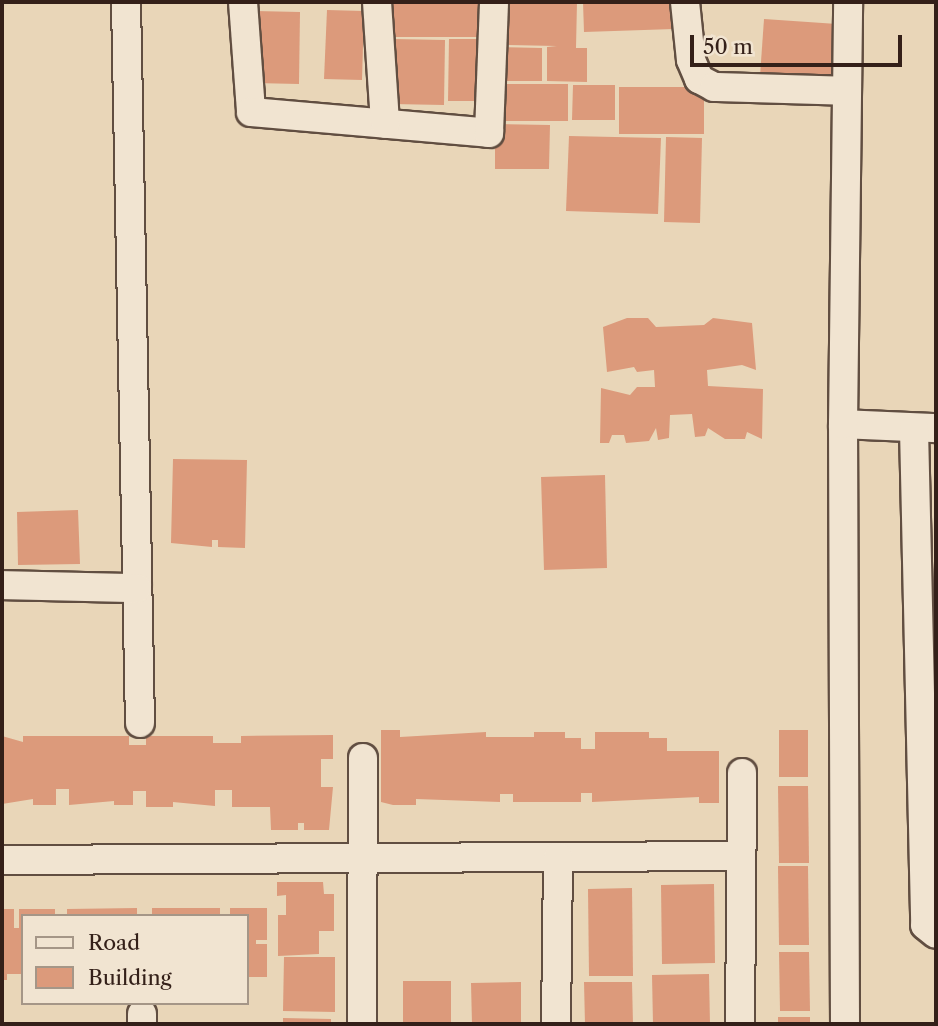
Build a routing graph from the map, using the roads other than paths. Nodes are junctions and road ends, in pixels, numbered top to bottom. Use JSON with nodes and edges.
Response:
{"nodes":[{"id":1,"x":126,"y":2,"type":"edge"},
{"id":2,"x":243,"y":2,"type":"edge"},
{"id":3,"x":377,"y":2,"type":"edge"},
{"id":4,"x":494,"y":2,"type":"edge"},
{"id":5,"x":685,"y":2,"type":"edge"},
{"id":6,"x":848,"y":2,"type":"edge"},
{"id":7,"x":847,"y":91,"type":"junction"},
{"id":8,"x":386,"y":124,"type":"junction"},
{"id":9,"x":843,"y":424,"type":"junction"},
{"id":10,"x":925,"y":428,"type":"edge"},
{"id":11,"x":2,"y":585,"type":"edge"},
{"id":12,"x":136,"y":587,"type":"junction"},
{"id":13,"x":140,"y":723,"type":"dead end"},
{"id":14,"x":363,"y":758,"type":"dead end"},
{"id":15,"x":741,"y":773,"type":"dead end"},
{"id":16,"x":741,"y":856,"type":"junction"},
{"id":17,"x":362,"y":858,"type":"junction"},
{"id":18,"x":558,"y":858,"type":"junction"},
{"id":19,"x":2,"y":860,"type":"edge"},
{"id":20,"x":936,"y":934,"type":"edge"},
{"id":21,"x":362,"y":1024,"type":"edge"},
{"id":22,"x":556,"y":1024,"type":"edge"},
{"id":23,"x":740,"y":1024,"type":"edge"},
{"id":24,"x":845,"y":1024,"type":"edge"}],
"edges":[{"from":1,"to":12,"type":"street"},
{"from":2,"to":8,"type":"street"},
{"from":3,"to":8,"type":"street"},
{"from":4,"to":8,"type":"street"},
{"from":5,"to":7,"type":"street"},
{"from":6,"to":7,"type":"street"},
{"from":7,"to":9,"type":"street"},
{"from":9,"to":10,"type":"street"},
{"from":9,"to":24,"type":"street"},
{"from":10,"to":20,"type":"street"},
{"from":11,"to":12,"type":"street"},
{"from":12,"to":13,"type":"street"},
{"from":14,"to":17,"type":"street"},
{"from":15,"to":16,"type":"street"},
{"from":16,"to":18,"type":"street"},
{"from":16,"to":23,"type":"street"},
{"from":17,"to":18,"type":"street"},
{"from":17,"to":19,"type":"street"},
{"from":17,"to":21,"type":"street"},
{"from":18,"to":22,"type":"street"}]}
